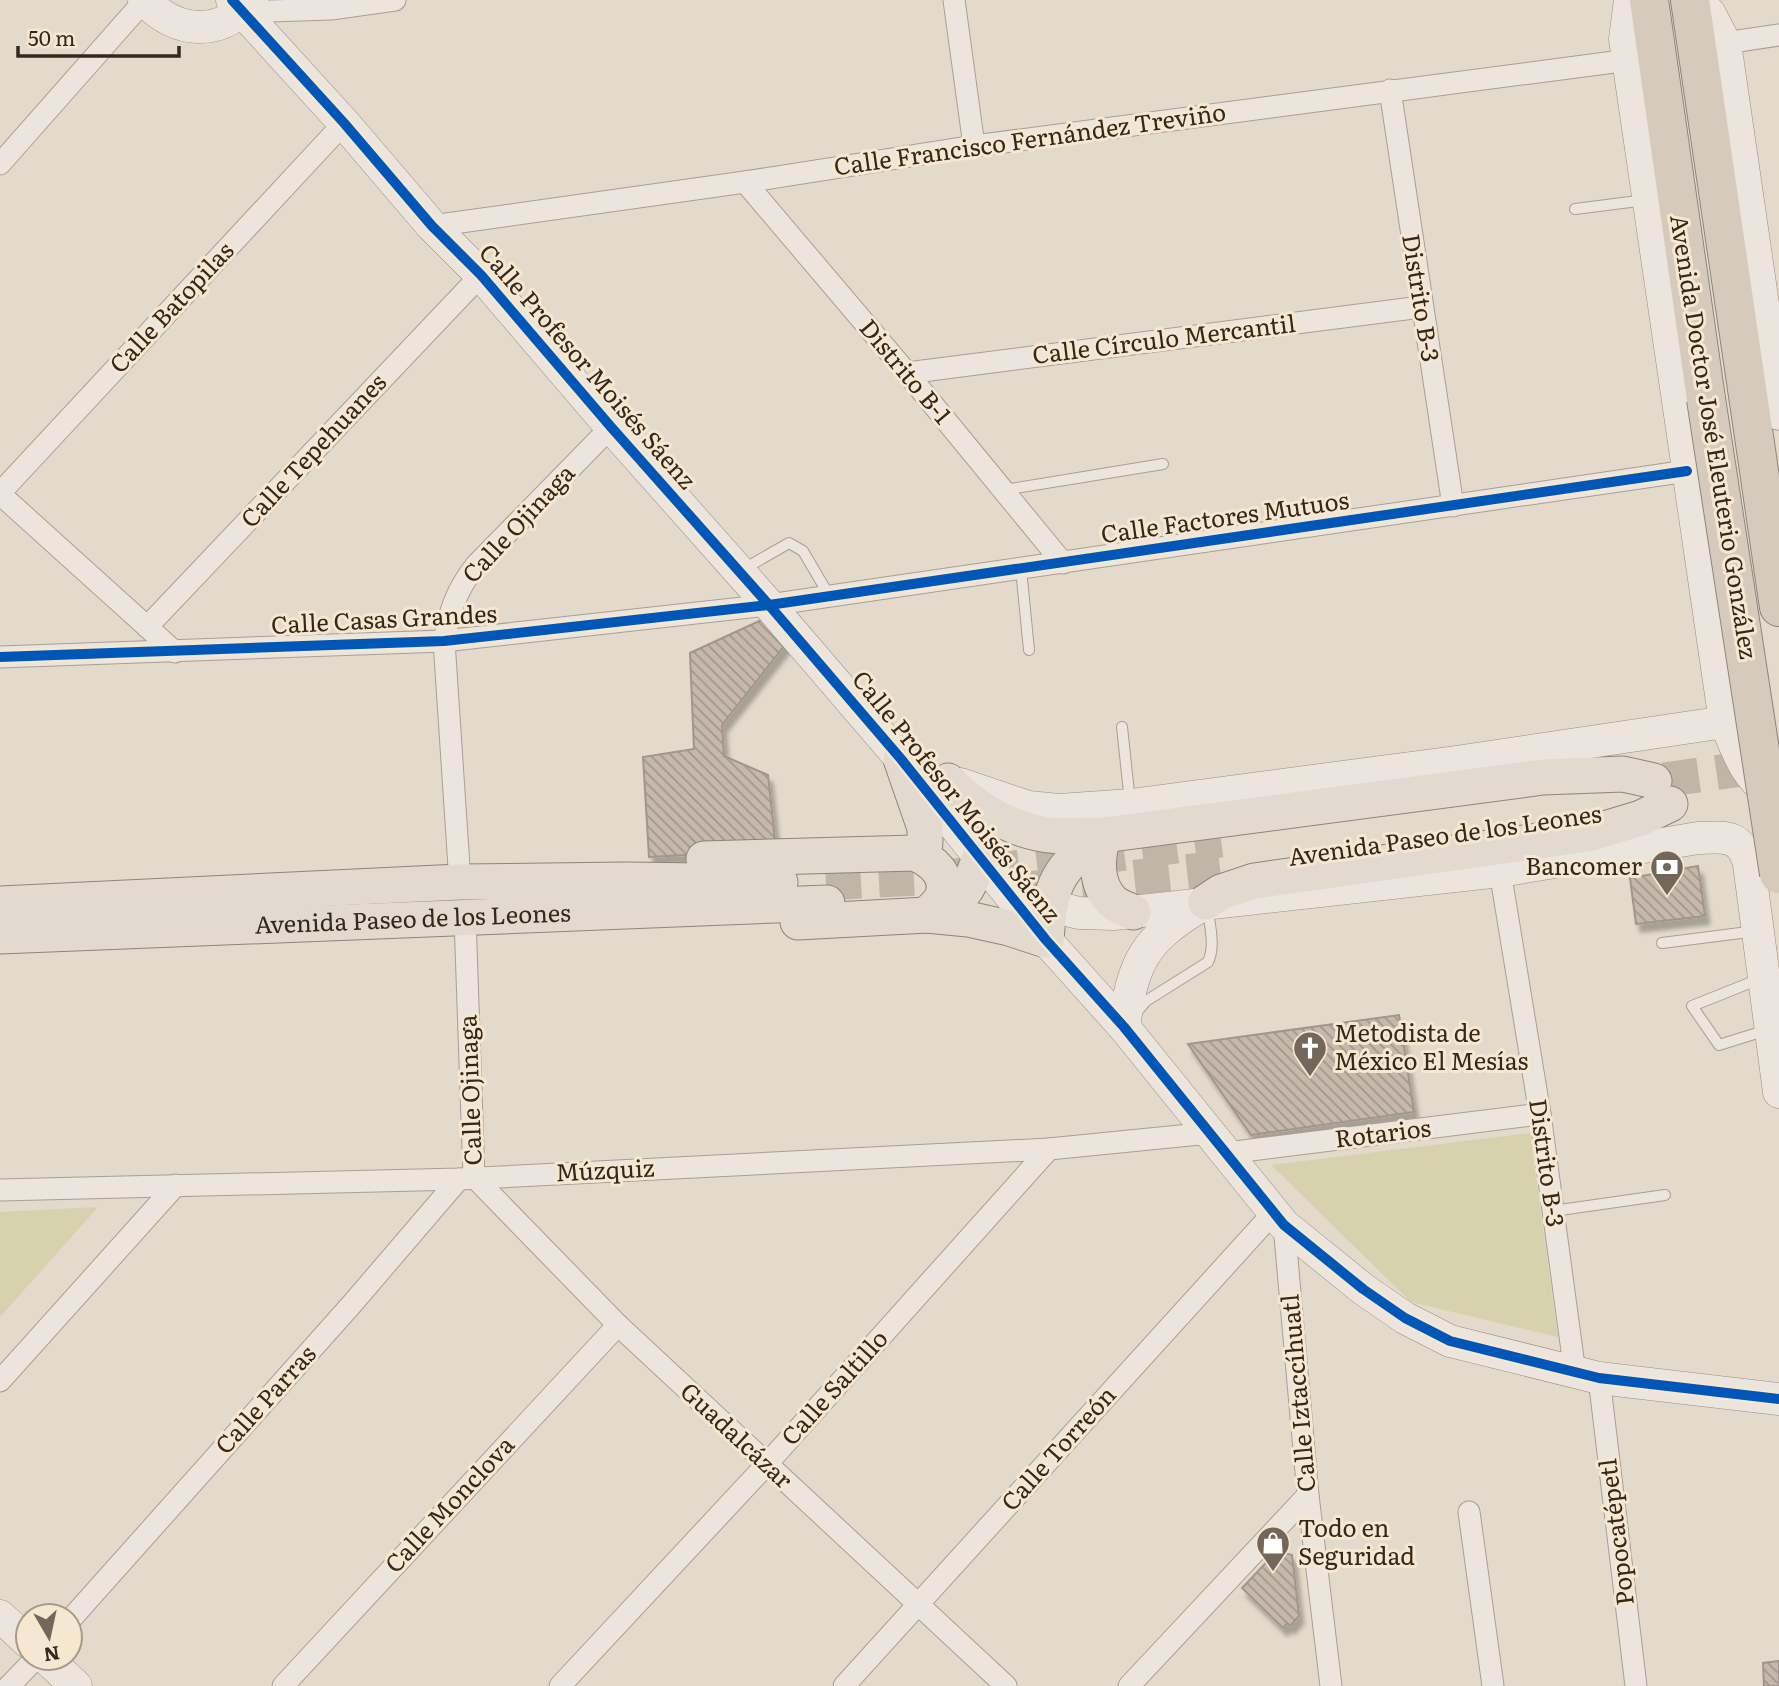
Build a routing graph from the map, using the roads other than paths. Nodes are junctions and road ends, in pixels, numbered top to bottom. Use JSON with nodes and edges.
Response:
{"nodes":[{"id":1,"x":144,"y":0,"type":"edge"},
{"id":2,"x":395,"y":0,"type":"edge"},
{"id":3,"x":954,"y":0,"type":"edge"},
{"id":4,"x":1630,"y":0,"type":"edge"},
{"id":5,"x":1649,"y":0,"type":"edge"},
{"id":6,"x":1690,"y":0,"type":"edge"},
{"id":7,"x":1698,"y":0,"type":"edge"},
{"id":8,"x":242,"y":4,"type":"edge"},
{"id":9,"x":1779,"y":35,"type":"edge"},
{"id":10,"x":1725,"y":43,"type":"junction"},
{"id":11,"x":1629,"y":60,"type":"junction"},
{"id":12,"x":1390,"y":90,"type":"junction"},
{"id":13,"x":344,"y":123,"type":"junction"},
{"id":14,"x":974,"y":146,"type":"junction"},
{"id":15,"x":0,"y":163,"type":"edge"},
{"id":16,"x":745,"y":182,"type":"junction"},
{"id":17,"x":1649,"y":200,"type":"junction"},
{"id":18,"x":1575,"y":209,"type":"dead end"},
{"id":19,"x":432,"y":226,"type":"junction"},
{"id":20,"x":481,"y":275,"type":"junction"},
{"id":21,"x":1421,"y":307,"type":"junction"},
{"id":22,"x":907,"y":373,"type":"junction"},
{"id":23,"x":1779,"y":414,"type":"edge"},
{"id":24,"x":611,"y":428,"type":"junction"},
{"id":25,"x":1163,"y":464,"type":"dead end"},
{"id":26,"x":1687,"y":471,"type":"junction"},
{"id":27,"x":1002,"y":490,"type":"junction"},
{"id":28,"x":0,"y":493,"type":"edge"},
{"id":29,"x":1452,"y":506,"type":"junction"},
{"id":30,"x":1063,"y":563,"type":"junction"},
{"id":31,"x":1021,"y":569,"type":"junction"},
{"id":32,"x":739,"y":572,"type":"junction"},
{"id":33,"x":830,"y":597,"type":"junction"},
{"id":34,"x":769,"y":605,"type":"junction"},
{"id":35,"x":1779,"y":607,"type":"edge"},
{"id":36,"x":147,"y":627,"type":"junction"},
{"id":37,"x":444,"y":641,"type":"junction"},
{"id":38,"x":1029,"y":650,"type":"dead end"},
{"id":39,"x":175,"y":652,"type":"junction"},
{"id":40,"x":0,"y":657,"type":"edge"},
{"id":41,"x":1725,"y":722,"type":"junction"},
{"id":42,"x":1122,"y":727,"type":"dead end"},
{"id":43,"x":901,"y":759,"type":"junction"},
{"id":44,"x":948,"y":781,"type":"junction"},
{"id":45,"x":1663,"y":788,"type":"junction"},
{"id":46,"x":1779,"y":795,"type":"edge"},
{"id":47,"x":1143,"y":804,"type":"junction"},
{"id":48,"x":1104,"y":835,"type":"junction"},
{"id":49,"x":915,"y":853,"type":"junction"},
{"id":50,"x":1221,"y":854,"type":"tunnel mouth"},
{"id":51,"x":980,"y":858,"type":"junction"},
{"id":52,"x":1500,"y":871,"type":"junction"},
{"id":53,"x":1779,"y":874,"type":"edge"},
{"id":54,"x":625,"y":880,"type":"junction"},
{"id":55,"x":460,"y":882,"type":"junction"},
{"id":56,"x":1206,"y":902,"type":"junction"},
{"id":57,"x":0,"y":904,"type":"edge"},
{"id":58,"x":554,"y":912,"type":"junction"},
{"id":59,"x":1133,"y":912,"type":"junction"},
{"id":60,"x":927,"y":915,"type":"junction"},
{"id":61,"x":465,"y":918,"type":"junction"},
{"id":62,"x":1047,"y":924,"type":"junction"},
{"id":63,"x":1768,"y":934,"type":"edge"},
{"id":64,"x":0,"y":936,"type":"edge"},
{"id":65,"x":1662,"y":943,"type":"dead end"},
{"id":66,"x":1764,"y":978,"type":"junction"},
{"id":67,"x":1124,"y":1027,"type":"junction"},
{"id":68,"x":1774,"y":1038,"type":"edge"},
{"id":69,"x":1779,"y":1092,"type":"edge"},
{"id":70,"x":1539,"y":1115,"type":"junction"},
{"id":71,"x":1219,"y":1143,"type":"junction"},
{"id":72,"x":1049,"y":1149,"type":"junction"},
{"id":73,"x":467,"y":1178,"type":"junction"},
{"id":74,"x":176,"y":1185,"type":"junction"},
{"id":75,"x":0,"y":1190,"type":"edge"},
{"id":76,"x":1665,"y":1195,"type":"dead end"},
{"id":77,"x":1553,"y":1211,"type":"junction"},
{"id":78,"x":1279,"y":1219,"type":"junction"},
{"id":79,"x":618,"y":1325,"type":"junction"},
{"id":80,"x":1587,"y":1375,"type":"junction"},
{"id":81,"x":0,"y":1381,"type":"edge"},
{"id":82,"x":1779,"y":1399,"type":"edge"},
{"id":83,"x":766,"y":1465,"type":"junction"},
{"id":84,"x":1308,"y":1495,"type":"junction"},
{"id":85,"x":1469,"y":1512,"type":"dead end"},
{"id":86,"x":84,"y":1604,"type":"edge"},
{"id":87,"x":918,"y":1604,"type":"junction"},
{"id":88,"x":0,"y":1616,"type":"edge"},
{"id":89,"x":14,"y":1629,"type":"edge"},
{"id":90,"x":22,"y":1672,"type":"edge"},
{"id":91,"x":61,"y":1672,"type":"edge"},
{"id":92,"x":9,"y":1686,"type":"edge"},
{"id":93,"x":76,"y":1686,"type":"edge"},
{"id":94,"x":283,"y":1686,"type":"edge"},
{"id":95,"x":561,"y":1686,"type":"edge"},
{"id":96,"x":844,"y":1686,"type":"edge"},
{"id":97,"x":1006,"y":1686,"type":"edge"},
{"id":98,"x":1129,"y":1686,"type":"edge"},
{"id":99,"x":1331,"y":1686,"type":"edge"},
{"id":100,"x":1493,"y":1686,"type":"edge"},
{"id":101,"x":1636,"y":1686,"type":"edge"}],
"edges":[{"from":1,"to":8,"type":"street"},
{"from":1,"to":15,"type":"street"},
{"from":2,"to":8,"type":"street"},
{"from":3,"to":14,"type":"street"},
{"from":4,"to":11,"type":"street"},
{"from":5,"to":53,"type":"highway","name":"Avenida Doctor José Eleuterio González","bridge":true},
{"from":6,"to":35,"type":"highway","name":"Avenida Doctor José Eleuterio González"},
{"from":7,"to":10,"type":"street"},
{"from":8,"to":13,"type":"street","name":"Calle Profesor Moisés Sáenz"},
{"from":9,"to":10,"type":"street"},
{"from":10,"to":23,"type":"street"},
{"from":11,"to":12,"type":"street","name":"Calle Francisco Fernández Treviño"},
{"from":11,"to":17,"type":"street"},
{"from":12,"to":14,"type":"street","name":"Calle Francisco Fernández Treviño"},
{"from":12,"to":21,"type":"street","name":"Distrito B-3"},
{"from":13,"to":19,"type":"street","name":"Calle Profesor Moisés Sáenz"},
{"from":13,"to":28,"type":"street","name":"Calle Batopilas"},
{"from":14,"to":16,"type":"street","name":"Calle Francisco Fernández Treviño"},
{"from":16,"to":19,"type":"street","name":"Calle Francisco Fernández Treviño"},
{"from":16,"to":22,"type":"street","name":"Distrito B-1"},
{"from":17,"to":18,"type":"lane"},
{"from":17,"to":26,"type":"street"},
{"from":19,"to":20,"type":"street","name":"Calle Profesor Moisés Sáenz"},
{"from":20,"to":24,"type":"street","name":"Calle Profesor Moisés Sáenz"},
{"from":20,"to":36,"type":"street","name":"Calle Tepehuanes"},
{"from":21,"to":22,"type":"street","name":"Calle Círculo Mercantil"},
{"from":21,"to":29,"type":"street","name":"Distrito B-3"},
{"from":22,"to":27,"type":"street","name":"Distrito B-1"},
{"from":24,"to":32,"type":"street","name":"Calle Profesor Moisés Sáenz"},
{"from":24,"to":37,"type":"street","name":"Calle Ojinaga"},
{"from":25,"to":27,"type":"lane"},
{"from":26,"to":29,"type":"street","name":"Calle Factores Mutuos"},
{"from":26,"to":41,"type":"street"},
{"from":27,"to":30,"type":"street","name":"Distrito B-1"},
{"from":28,"to":36,"type":"street"},
{"from":29,"to":30,"type":"street","name":"Calle Factores Mutuos"},
{"from":30,"to":31,"type":"street","name":"Calle Factores Mutuos"},
{"from":31,"to":33,"type":"street","name":"Calle Factores Mutuos"},
{"from":31,"to":38,"type":"lane"},
{"from":32,"to":33,"type":"lane"},
{"from":32,"to":34,"type":"street","name":"Calle Profesor Moisés Sáenz"},
{"from":33,"to":34,"type":"street","name":"Calle Factores Mutuos"},
{"from":34,"to":37,"type":"street","name":"Calle Casas Grandes"},
{"from":34,"to":43,"type":"street","name":"Calle Profesor Moisés Sáenz"},
{"from":36,"to":39,"type":"street"},
{"from":37,"to":39,"type":"street","name":"Calle Casas Grandes"},
{"from":37,"to":55,"type":"street","name":"Calle Ojinaga"},
{"from":39,"to":40,"type":"street","name":"Calle Casas Grandes"},
{"from":41,"to":46,"type":"street"},
{"from":41,"to":47,"type":"street"},
{"from":42,"to":47,"type":"lane"},
{"from":43,"to":44,"type":"street"},
{"from":43,"to":49,"type":"main road"},
{"from":43,"to":51,"type":"street","name":"Calle Profesor Moisés Sáenz"},
{"from":44,"to":47,"type":"street"},
{"from":44,"to":48,"type":"main road"},
{"from":45,"to":48,"type":"main road"},
{"from":45,"to":50,"type":"main road","name":"Avenida Paseo de los Leones"},
{"from":45,"to":56,"type":"main road"},
{"from":47,"to":48,"type":"street"},
{"from":48,"to":59,"type":"main road"},
{"from":48,"to":62,"type":"main road"},
{"from":49,"to":54,"type":"main road"},
{"from":49,"to":60,"type":"main road"},
{"from":51,"to":60,"type":"main road"},
{"from":51,"to":62,"type":"street","name":"Calle Profesor Moisés Sáenz"},
{"from":52,"to":56,"type":"street"},
{"from":52,"to":63,"type":"street"},
{"from":52,"to":70,"type":"street","name":"Distrito B-3"},
{"from":54,"to":55,"type":"main road","name":"Avenida Paseo de los Leones"},
{"from":54,"to":58,"type":"main road","name":"Avenida Paseo de los Leones"},
{"from":55,"to":57,"type":"main road","name":"Avenida Paseo de los Leones"},
{"from":56,"to":59,"type":"street"},
{"from":56,"to":67,"type":"street"},
{"from":56,"to":67,"type":"lane"},
{"from":58,"to":60,"type":"main road"},
{"from":58,"to":61,"type":"main road","name":"Avenida Paseo de los Leones"},
{"from":59,"to":62,"type":"street"},
{"from":60,"to":62,"type":"main road"},
{"from":61,"to":64,"type":"main road","name":"Avenida Paseo de los Leones"},
{"from":61,"to":73,"type":"street","name":"Calle Ojinaga"},
{"from":62,"to":67,"type":"street","name":"Calle Profesor Moisés Sáenz"},
{"from":63,"to":65,"type":"lane"},
{"from":63,"to":66,"type":"street"},
{"from":66,"to":68,"type":"street"},
{"from":66,"to":68,"type":"lane"},
{"from":67,"to":71,"type":"street","name":"Calle Profesor Moisés Sáenz"},
{"from":68,"to":69,"type":"street"},
{"from":70,"to":71,"type":"street","name":"Rotarios"},
{"from":70,"to":77,"type":"street","name":"Distrito B-3"},
{"from":71,"to":72,"type":"street","name":"Múzquiz"},
{"from":71,"to":78,"type":"street","name":"Calle Profesor Moisés Sáenz"},
{"from":72,"to":73,"type":"street","name":"Múzquiz"},
{"from":72,"to":83,"type":"street","name":"Calle Saltillo"},
{"from":73,"to":74,"type":"street","name":"Múzquiz"},
{"from":73,"to":79,"type":"street","name":"Guadalcázar"},
{"from":73,"to":86,"type":"street","name":"Calle Parras"},
{"from":74,"to":75,"type":"street","name":"Múzquiz"},
{"from":74,"to":81,"type":"street"},
{"from":76,"to":77,"type":"lane"},
{"from":77,"to":80,"type":"street","name":"Distrito B-3"},
{"from":78,"to":80,"type":"street","name":"Calle Profesor Moisés Sáenz"},
{"from":78,"to":84,"type":"street","name":"Calle Iztaccíhuatl"},
{"from":78,"to":87,"type":"street","name":"Calle Torreón"},
{"from":79,"to":83,"type":"street","name":"Guadalcázar"},
{"from":79,"to":94,"type":"street","name":"Calle Monclova"},
{"from":80,"to":82,"type":"street","name":"Calle Profesor Moisés Sáenz"},
{"from":80,"to":101,"type":"street","name":"Popocatépetl"},
{"from":83,"to":87,"type":"street","name":"Guadalcázar"},
{"from":83,"to":95,"type":"street","name":"Calle Saltillo"},
{"from":84,"to":98,"type":"street"},
{"from":84,"to":99,"type":"street","name":"Calle Iztaccíhuatl"},
{"from":85,"to":100,"type":"street"},
{"from":87,"to":96,"type":"street","name":"Calle Torreón"},
{"from":87,"to":97,"type":"street","name":"Guadalcázar"},
{"from":88,"to":89,"type":"street"},
{"from":90,"to":92,"type":"street"},
{"from":91,"to":93,"type":"street"}]}
